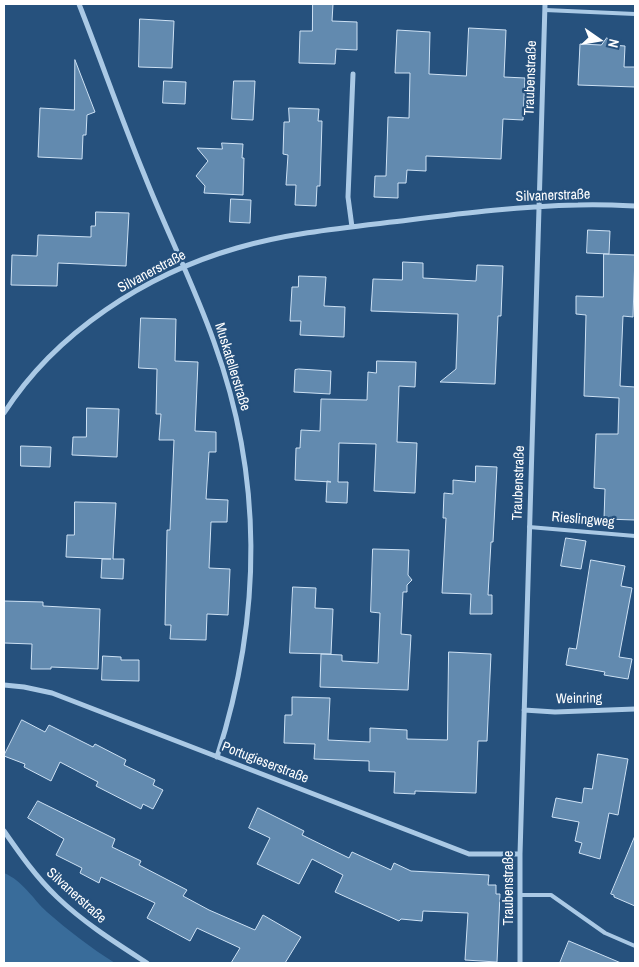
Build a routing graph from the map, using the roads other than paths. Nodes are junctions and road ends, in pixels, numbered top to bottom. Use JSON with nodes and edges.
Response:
{"nodes":[{"id":1,"x":79,"y":4,"type":"edge"},
{"id":2,"x":545,"y":4,"type":"edge"},
{"id":3,"x":545,"y":10,"type":"junction"},
{"id":4,"x":635,"y":14,"type":"edge"},
{"id":5,"x":353,"y":74,"type":"dead end"},
{"id":6,"x":635,"y":206,"type":"edge"},
{"id":7,"x":538,"y":207,"type":"junction"},
{"id":8,"x":352,"y":226,"type":"junction"},
{"id":9,"x":183,"y":267,"type":"junction"},
{"id":10,"x":4,"y":413,"type":"edge"},
{"id":11,"x":529,"y":527,"type":"junction"},
{"id":12,"x":635,"y":536,"type":"edge"},
{"id":13,"x":4,"y":685,"type":"edge"},
{"id":14,"x":635,"y":709,"type":"edge"},
{"id":15,"x":524,"y":710,"type":"junction"},
{"id":16,"x":218,"y":757,"type":"junction"},
{"id":17,"x":4,"y":831,"type":"edge"},
{"id":18,"x":520,"y":854,"type":"junction"},
{"id":19,"x":520,"y":894,"type":"junction"},
{"id":20,"x":635,"y":946,"type":"edge"},
{"id":21,"x":148,"y":963,"type":"edge"},
{"id":22,"x":520,"y":963,"type":"edge"}],
"edges":[{"from":1,"to":9,"type":"street","name":"Muskatellerstraße"},
{"from":2,"to":3,"type":"street","name":"Traubenstraße"},
{"from":3,"to":4,"type":"lane"},
{"from":3,"to":7,"type":"street","name":"Traubenstraße"},
{"from":5,"to":8,"type":"street"},
{"from":6,"to":7,"type":"street","name":"Silvanerstraße"},
{"from":7,"to":8,"type":"street","name":"Silvanerstraße"},
{"from":7,"to":11,"type":"street","name":"Traubenstraße"},
{"from":8,"to":9,"type":"street","name":"Silvanerstraße"},
{"from":9,"to":10,"type":"street","name":"Silvanerstraße"},
{"from":9,"to":16,"type":"street","name":"Muskatellerstraße"},
{"from":11,"to":12,"type":"lane","name":"Rieslingweg"},
{"from":11,"to":15,"type":"street","name":"Traubenstraße"},
{"from":13,"to":16,"type":"street","name":"Portugieserstraße"},
{"from":14,"to":15,"type":"street","name":"Weinring"},
{"from":15,"to":18,"type":"street","name":"Traubenstraße"},
{"from":16,"to":18,"type":"street","name":"Portugieserstraße"},
{"from":17,"to":21,"type":"street","name":"Silvanerstraße"},
{"from":18,"to":19,"type":"street","name":"Traubenstraße"},
{"from":19,"to":20,"type":"lane"},
{"from":19,"to":22,"type":"street","name":"Traubenstraße"}]}
